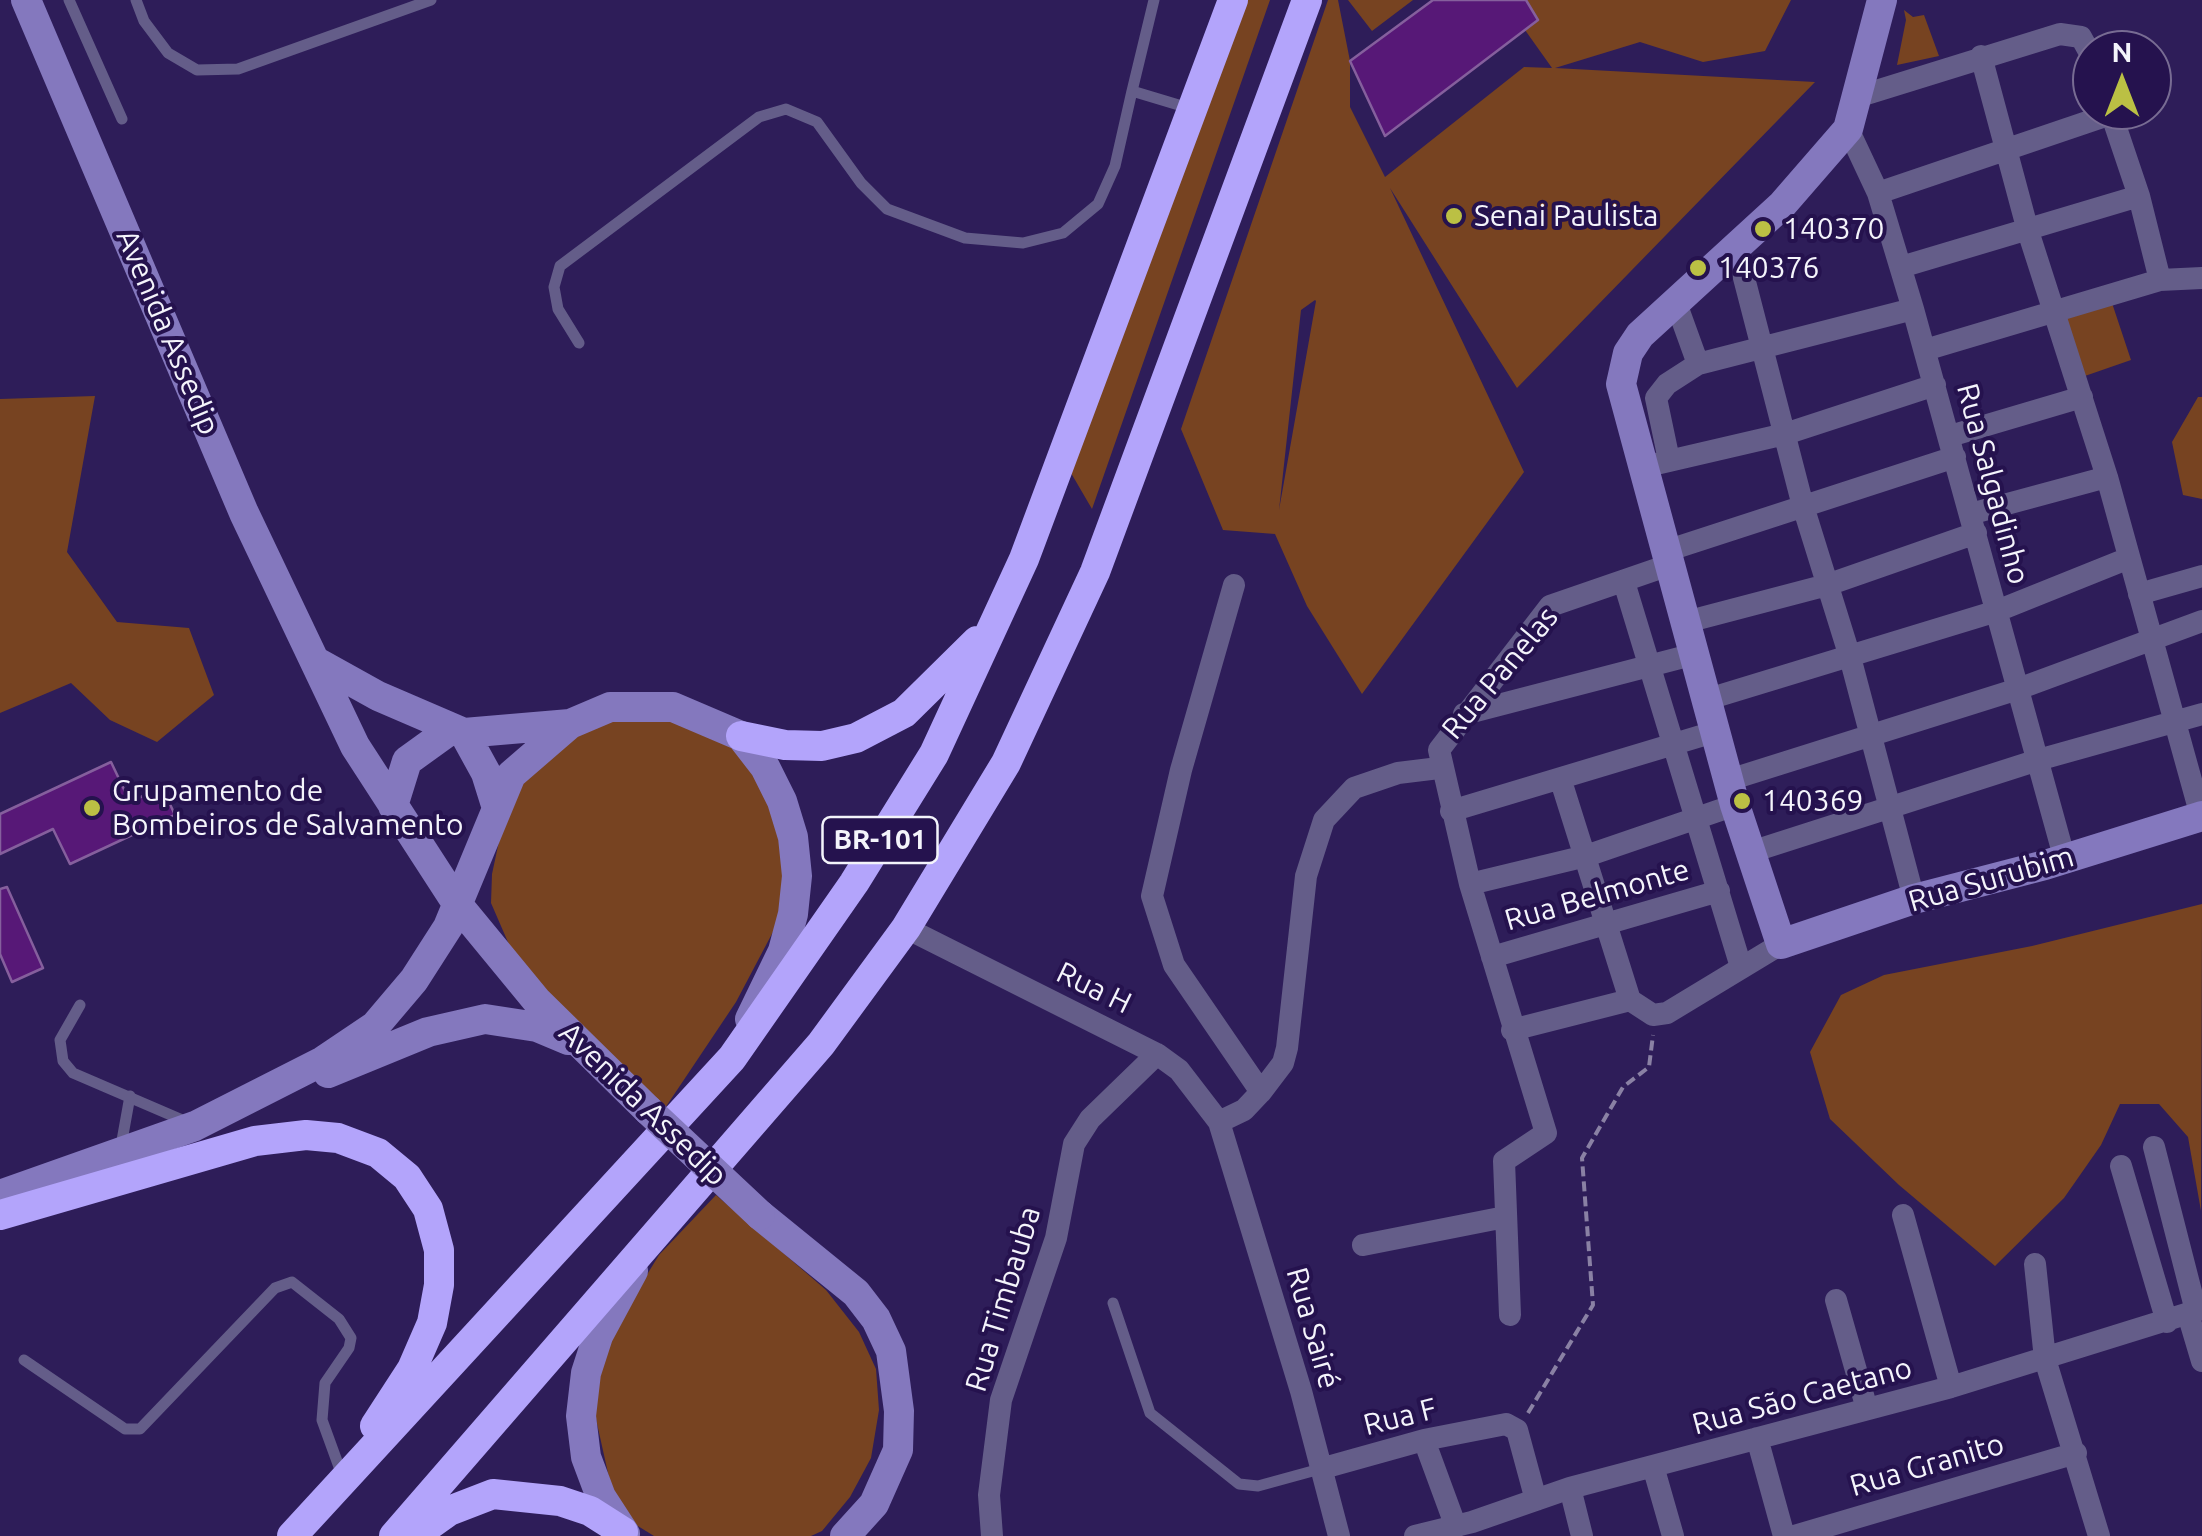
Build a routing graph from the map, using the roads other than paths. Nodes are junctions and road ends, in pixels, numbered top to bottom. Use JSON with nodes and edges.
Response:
{"nodes":[{"id":1,"x":26,"y":0,"type":"edge"},
{"id":2,"x":69,"y":0,"type":"edge"},
{"id":3,"x":136,"y":0,"type":"edge"},
{"id":4,"x":431,"y":0,"type":"edge"},
{"id":5,"x":1154,"y":0,"type":"edge"},
{"id":6,"x":1234,"y":0,"type":"edge"},
{"id":7,"x":1307,"y":0,"type":"edge"},
{"id":8,"x":1882,"y":0,"type":"edge"},
{"id":9,"x":2072,"y":35,"type":"edge"},
{"id":10,"x":1981,"y":56,"type":"junction"},
{"id":11,"x":1132,"y":91,"type":"junction"},
{"id":12,"x":1860,"y":96,"type":"junction"},
{"id":13,"x":1195,"y":110,"type":"junction"},
{"id":14,"x":122,"y":118,"type":"dead end"},
{"id":15,"x":2072,"y":127,"type":"edge"},
{"id":16,"x":1848,"y":129,"type":"junction"},
{"id":17,"x":2116,"y":130,"type":"edge"},
{"id":18,"x":2007,"y":152,"type":"junction"},
{"id":19,"x":1878,"y":192,"type":"junction"},
{"id":20,"x":2139,"y":196,"type":"junction"},
{"id":21,"x":2028,"y":231,"type":"junction"},
{"id":22,"x":1736,"y":247,"type":"junction"},
{"id":23,"x":1901,"y":267,"type":"junction"},
{"id":24,"x":2202,"y":278,"type":"edge"},
{"id":25,"x":2160,"y":280,"type":"junction"},
{"id":26,"x":1676,"y":303,"type":"junction"},
{"id":27,"x":1913,"y":309,"type":"junction"},
{"id":28,"x":2054,"y":313,"type":"junction"},
{"id":29,"x":579,"y":343,"type":"dead end"},
{"id":30,"x":1762,"y":349,"type":"junction"},
{"id":31,"x":1925,"y":350,"type":"junction"},
{"id":32,"x":1698,"y":364,"type":"junction"},
{"id":33,"x":1935,"y":385,"type":"junction"},
{"id":34,"x":2082,"y":396,"type":"junction"},
{"id":35,"x":1784,"y":434,"type":"junction"},
{"id":36,"x":1952,"y":447,"type":"junction"},
{"id":37,"x":1656,"y":464,"type":"junction"},
{"id":38,"x":2107,"y":477,"type":"junction"},
{"id":39,"x":1803,"y":506,"type":"junction"},
{"id":40,"x":1973,"y":524,"type":"junction"},
{"id":41,"x":1668,"y":558,"type":"junction"},
{"id":42,"x":2129,"y":558,"type":"junction"},
{"id":43,"x":2202,"y":576,"type":"edge"},
{"id":44,"x":1624,"y":582,"type":"junction"},
{"id":45,"x":1234,"y":585,"type":"dead end"},
{"id":46,"x":1827,"y":586,"type":"junction"},
{"id":47,"x":2138,"y":594,"type":"junction"},
{"id":48,"x":1997,"y":610,"type":"junction"},
{"id":49,"x":996,"y":621,"type":"junction"},
{"id":50,"x":2202,"y":621,"type":"edge"},
{"id":51,"x":1686,"y":622,"type":"junction"},
{"id":52,"x":2150,"y":642,"type":"junction"},
{"id":53,"x":1694,"y":654,"type":"junction"},
{"id":54,"x":1850,"y":656,"type":"junction"},
{"id":55,"x":315,"y":661,"type":"junction"},
{"id":56,"x":1650,"y":667,"type":"junction"},
{"id":57,"x":2018,"y":689,"type":"junction"},
{"id":58,"x":1705,"y":700,"type":"junction"},
{"id":59,"x":1464,"y":714,"type":"junction"},
{"id":60,"x":2202,"y":714,"type":"edge"},
{"id":61,"x":2172,"y":722,"type":"junction"},
{"id":62,"x":570,"y":724,"type":"junction"},
{"id":63,"x":457,"y":731,"type":"junction"},
{"id":64,"x":1714,"y":732,"type":"junction"},
{"id":65,"x":1869,"y":733,"type":"junction"},
{"id":66,"x":741,"y":736,"type":"junction"},
{"id":67,"x":1674,"y":745,"type":"junction"},
{"id":68,"x":2038,"y":760,"type":"junction"},
{"id":69,"x":1440,"y":768,"type":"junction"},
{"id":70,"x":1561,"y":781,"type":"junction"},
{"id":71,"x":1732,"y":793,"type":"junction"},
{"id":72,"x":496,"y":804,"type":"junction"},
{"id":73,"x":392,"y":806,"type":"junction"},
{"id":74,"x":1889,"y":810,"type":"junction"},
{"id":75,"x":1450,"y":812,"type":"junction"},
{"id":76,"x":2202,"y":816,"type":"edge"},
{"id":77,"x":1700,"y":820,"type":"junction"},
{"id":78,"x":1751,"y":852,"type":"junction"},
{"id":79,"x":1586,"y":856,"type":"junction"},
{"id":80,"x":2065,"y":860,"type":"junction"},
{"id":81,"x":1470,"y":884,"type":"junction"},
{"id":82,"x":1719,"y":891,"type":"junction"},
{"id":83,"x":1914,"y":899,"type":"junction"},
{"id":84,"x":458,"y":904,"type":"junction"},
{"id":85,"x":1607,"y":925,"type":"junction"},
{"id":86,"x":906,"y":928,"type":"junction"},
{"id":87,"x":1781,"y":944,"type":"junction"},
{"id":88,"x":1492,"y":957,"type":"junction"},
{"id":89,"x":1741,"y":967,"type":"junction"},
{"id":90,"x":1630,"y":1000,"type":"junction"},
{"id":91,"x":80,"y":1006,"type":"dead end"},
{"id":92,"x":1512,"y":1030,"type":"junction"},
{"id":93,"x":576,"y":1044,"type":"junction"},
{"id":94,"x":1158,"y":1054,"type":"junction"},
{"id":95,"x":732,"y":1058,"type":"junction"},
{"id":96,"x":1260,"y":1092,"type":"junction"},
{"id":97,"x":130,"y":1096,"type":"junction"},
{"id":98,"x":231,"y":1110,"type":"junction"},
{"id":99,"x":196,"y":1126,"type":"junction"},
{"id":100,"x":1223,"y":1130,"type":"junction"},
{"id":101,"x":2154,"y":1146,"type":"dead end"},
{"id":102,"x":120,"y":1150,"type":"junction"},
{"id":103,"x":2121,"y":1166,"type":"dead end"},
{"id":104,"x":0,"y":1196,"type":"edge"},
{"id":105,"x":0,"y":1215,"type":"edge"},
{"id":106,"x":1903,"y":1215,"type":"dead end"},
{"id":107,"x":1505,"y":1218,"type":"junction"},
{"id":108,"x":1363,"y":1245,"type":"dead end"},
{"id":109,"x":642,"y":1255,"type":"junction"},
{"id":110,"x":2035,"y":1264,"type":"dead end"},
{"id":111,"x":1836,"y":1300,"type":"dead end"},
{"id":112,"x":1113,"y":1303,"type":"dead end"},
{"id":113,"x":2188,"y":1314,"type":"edge"},
{"id":114,"x":1510,"y":1315,"type":"dead end"},
{"id":115,"x":2045,"y":1359,"type":"junction"},
{"id":116,"x":24,"y":1360,"type":"dead end"},
{"id":117,"x":2202,"y":1361,"type":"edge"},
{"id":118,"x":1951,"y":1387,"type":"junction"},
{"id":119,"x":1867,"y":1409,"type":"junction"},
{"id":120,"x":1756,"y":1438,"type":"junction"},
{"id":121,"x":1424,"y":1440,"type":"junction"},
{"id":122,"x":2076,"y":1452,"type":"junction"},
{"id":123,"x":1653,"y":1466,"type":"junction"},
{"id":124,"x":1320,"y":1469,"type":"junction"},
{"id":125,"x":342,"y":1475,"type":"junction"},
{"id":126,"x":1570,"y":1488,"type":"junction"},
{"id":127,"x":1536,"y":1500,"type":"junction"},
{"id":128,"x":325,"y":1501,"type":"junction"},
{"id":129,"x":1468,"y":1528,"type":"edge"},
{"id":130,"x":625,"y":1534,"type":"edge"},
{"id":131,"x":292,"y":1536,"type":"edge"},
{"id":132,"x":394,"y":1536,"type":"edge"},
{"id":133,"x":414,"y":1536,"type":"edge"},
{"id":134,"x":845,"y":1536,"type":"edge"},
{"id":135,"x":992,"y":1536,"type":"edge"},
{"id":136,"x":1339,"y":1536,"type":"edge"},
{"id":137,"x":1415,"y":1536,"type":"edge"},
{"id":138,"x":1582,"y":1536,"type":"edge"},
{"id":139,"x":1673,"y":1536,"type":"edge"},
{"id":140,"x":1784,"y":1536,"type":"edge"},
{"id":141,"x":1794,"y":1536,"type":"edge"},
{"id":142,"x":2099,"y":1536,"type":"edge"}],
"edges":[{"from":1,"to":55,"type":"street","name":"Avenida Assedip"},
{"from":2,"to":14,"type":"lane"},
{"from":3,"to":4,"type":"lane"},
{"from":5,"to":11,"type":"lane"},
{"from":6,"to":13,"type":"highway","number":"BR-101"},
{"from":7,"to":86,"type":"highway","number":"BR-101"},
{"from":8,"to":12,"type":"street"},
{"from":9,"to":10,"type":"street"},
{"from":10,"to":12,"type":"street"},
{"from":10,"to":18,"type":"street"},
{"from":11,"to":13,"type":"lane"},
{"from":11,"to":29,"type":"lane"},
{"from":12,"to":16,"type":"street"},
{"from":13,"to":49,"type":"highway","number":"BR-101"},
{"from":15,"to":18,"type":"street"},
{"from":16,"to":19,"type":"street","name":"Rua Salgadinho"},
{"from":16,"to":22,"type":"street"},
{"from":17,"to":20,"type":"street"},
{"from":18,"to":19,"type":"street"},
{"from":18,"to":21,"type":"street"},
{"from":19,"to":23,"type":"street","name":"Rua Salgadinho"},
{"from":20,"to":21,"type":"street"},
{"from":20,"to":25,"type":"street"},
{"from":21,"to":23,"type":"street"},
{"from":21,"to":28,"type":"street"},
{"from":22,"to":26,"type":"street"},
{"from":22,"to":30,"type":"street"},
{"from":23,"to":27,"type":"street","name":"Rua Salgadinho"},
{"from":24,"to":25,"type":"street"},
{"from":25,"to":28,"type":"street"},
{"from":26,"to":32,"type":"street"},
{"from":26,"to":37,"type":"street"},
{"from":27,"to":30,"type":"street"},
{"from":27,"to":31,"type":"street","name":"Rua Salgadinho"},
{"from":28,"to":31,"type":"street"},
{"from":28,"to":34,"type":"street"},
{"from":30,"to":32,"type":"street"},
{"from":30,"to":35,"type":"street"},
{"from":31,"to":33,"type":"street","name":"Rua Salgadinho"},
{"from":32,"to":37,"type":"street"},
{"from":33,"to":35,"type":"street"},
{"from":33,"to":36,"type":"street","name":"Rua Salgadinho"},
{"from":34,"to":36,"type":"street","name":"Rua Panelas"},
{"from":34,"to":38,"type":"street"},
{"from":35,"to":37,"type":"street"},
{"from":35,"to":39,"type":"street"},
{"from":36,"to":39,"type":"street","name":"Rua Panelas"},
{"from":36,"to":40,"type":"street","name":"Rua Salgadinho"},
{"from":37,"to":41,"type":"street"},
{"from":38,"to":40,"type":"street"},
{"from":38,"to":42,"type":"street"},
{"from":39,"to":41,"type":"street","name":"Rua Panelas"},
{"from":39,"to":46,"type":"street"},
{"from":40,"to":46,"type":"street"},
{"from":40,"to":48,"type":"street","name":"Rua Salgadinho"},
{"from":41,"to":44,"type":"street","name":"Rua Panelas"},
{"from":41,"to":51,"type":"street"},
{"from":42,"to":47,"type":"street"},
{"from":42,"to":48,"type":"street"},
{"from":43,"to":47,"type":"street"},
{"from":44,"to":56,"type":"street"},
{"from":44,"to":59,"type":"street","name":"Rua Panelas"},
{"from":45,"to":96,"type":"street"},
{"from":46,"to":51,"type":"street"},
{"from":46,"to":54,"type":"street"},
{"from":47,"to":52,"type":"street"},
{"from":48,"to":54,"type":"street"},
{"from":48,"to":57,"type":"street","name":"Rua Salgadinho"},
{"from":49,"to":66,"type":"highway"},
{"from":49,"to":95,"type":"highway","number":"BR-101"},
{"from":50,"to":52,"type":"street"},
{"from":51,"to":53,"type":"street"},
{"from":52,"to":57,"type":"street"},
{"from":52,"to":61,"type":"street"},
{"from":53,"to":56,"type":"street"},
{"from":53,"to":58,"type":"street"},
{"from":54,"to":58,"type":"street"},
{"from":54,"to":65,"type":"street"},
{"from":55,"to":63,"type":"street"},
{"from":55,"to":73,"type":"street","name":"Avenida Assedip"},
{"from":56,"to":59,"type":"street"},
{"from":56,"to":67,"type":"street"},
{"from":57,"to":65,"type":"street"},
{"from":57,"to":68,"type":"street","name":"Rua Salgadinho"},
{"from":58,"to":64,"type":"street"},
{"from":59,"to":69,"type":"street","name":"Rua Panelas"},
{"from":60,"to":61,"type":"street"},
{"from":61,"to":68,"type":"street"},
{"from":61,"to":76,"type":"street"},
{"from":62,"to":63,"type":"street"},
{"from":62,"to":66,"type":"street"},
{"from":62,"to":72,"type":"street"},
{"from":63,"to":72,"type":"street"},
{"from":63,"to":73,"type":"street"},
{"from":64,"to":67,"type":"street"},
{"from":64,"to":71,"type":"street"},
{"from":65,"to":71,"type":"street"},
{"from":65,"to":74,"type":"street"},
{"from":66,"to":95,"type":"street"},
{"from":67,"to":70,"type":"street"},
{"from":67,"to":77,"type":"street"},
{"from":68,"to":74,"type":"street"},
{"from":68,"to":80,"type":"street","name":"Rua Salgadinho"},
{"from":69,"to":75,"type":"street","name":"Rua Panelas"},
{"from":69,"to":96,"type":"street"},
{"from":70,"to":75,"type":"street"},
{"from":70,"to":79,"type":"street"},
{"from":71,"to":77,"type":"street"},
{"from":71,"to":78,"type":"street"},
{"from":72,"to":84,"type":"street"},
{"from":73,"to":84,"type":"street","name":"Avenida Assedip"},
{"from":74,"to":78,"type":"street"},
{"from":74,"to":83,"type":"street"},
{"from":75,"to":81,"type":"street","name":"Rua Panelas"},
{"from":76,"to":80,"type":"street","name":"Rua Surubim"},
{"from":77,"to":79,"type":"street"},
{"from":77,"to":82,"type":"street"},
{"from":78,"to":87,"type":"street"},
{"from":79,"to":81,"type":"street"},
{"from":79,"to":85,"type":"street"},
{"from":80,"to":83,"type":"street","name":"Rua Surubim"},
{"from":81,"to":88,"type":"street","name":"Rua Panelas"},
{"from":82,"to":85,"type":"street","name":"Rua Belmonte"},
{"from":82,"to":89,"type":"street"},
{"from":83,"to":87,"type":"street","name":"Rua Surubim"},
{"from":84,"to":93,"type":"street","name":"Avenida Assedip"},
{"from":84,"to":98,"type":"street"},
{"from":85,"to":88,"type":"street","name":"Rua Belmonte"},
{"from":85,"to":90,"type":"street"},
{"from":86,"to":94,"type":"street","name":"Rua H"},
{"from":86,"to":109,"type":"highway","number":"BR-101"},
{"from":87,"to":89,"type":"street"},
{"from":88,"to":92,"type":"street","name":"Rua Panelas"},
{"from":89,"to":90,"type":"street"},
{"from":90,"to":92,"type":"street"},
{"from":91,"to":97,"type":"lane"},
{"from":92,"to":107,"type":"street","name":"Rua Panelas"},
{"from":93,"to":98,"type":"street"},
{"from":93,"to":134,"type":"street","name":"Avenida Assedip","bridge":true},
{"from":94,"to":100,"type":"street","name":"Rua H"},
{"from":94,"to":135,"type":"street","name":"Rua Timbauba"},
{"from":95,"to":128,"type":"highway","number":"BR-101"},
{"from":96,"to":100,"type":"street"},
{"from":97,"to":99,"type":"lane"},
{"from":97,"to":102,"type":"lane"},
{"from":98,"to":99,"type":"street"},
{"from":99,"to":102,"type":"street"},
{"from":100,"to":124,"type":"street","name":"Rua Sairé"},
{"from":101,"to":113,"type":"street"},
{"from":102,"to":104,"type":"street"},
{"from":103,"to":113,"type":"street"},
{"from":105,"to":125,"type":"highway"},
{"from":106,"to":118,"type":"street"},
{"from":107,"to":108,"type":"street"},
{"from":107,"to":114,"type":"street"},
{"from":109,"to":130,"type":"street"},
{"from":109,"to":132,"type":"highway","number":"BR-101"},
{"from":110,"to":115,"type":"street"},
{"from":111,"to":119,"type":"street"},
{"from":112,"to":124,"type":"lane"},
{"from":113,"to":115,"type":"street","name":"Rua São Caetano"},
{"from":113,"to":117,"type":"street"},
{"from":115,"to":118,"type":"street","name":"Rua São Caetano"},
{"from":115,"to":122,"type":"street"},
{"from":116,"to":125,"type":"lane"},
{"from":118,"to":119,"type":"street","name":"Rua São Caetano"},
{"from":119,"to":120,"type":"street","name":"Rua São Caetano"},
{"from":120,"to":123,"type":"street","name":"Rua São Caetano"},
{"from":120,"to":140,"type":"street"},
{"from":121,"to":124,"type":"street","name":"Rua F"},
{"from":121,"to":127,"type":"street","name":"Rua F"},
{"from":121,"to":129,"type":"street"},
{"from":122,"to":141,"type":"street","name":"Rua Granito"},
{"from":122,"to":142,"type":"street"},
{"from":123,"to":126,"type":"street","name":"Rua São Caetano"},
{"from":123,"to":139,"type":"street"},
{"from":124,"to":136,"type":"street","name":"Rua Sairé"},
{"from":125,"to":128,"type":"highway"},
{"from":126,"to":127,"type":"street","name":"Rua São Caetano"},
{"from":126,"to":138,"type":"street"},
{"from":127,"to":129,"type":"street","name":"Rua São Caetano"},
{"from":128,"to":131,"type":"highway","number":"BR-101"},
{"from":129,"to":137,"type":"street","name":"Rua São Caetano"},
{"from":130,"to":133,"type":"highway"}]}
